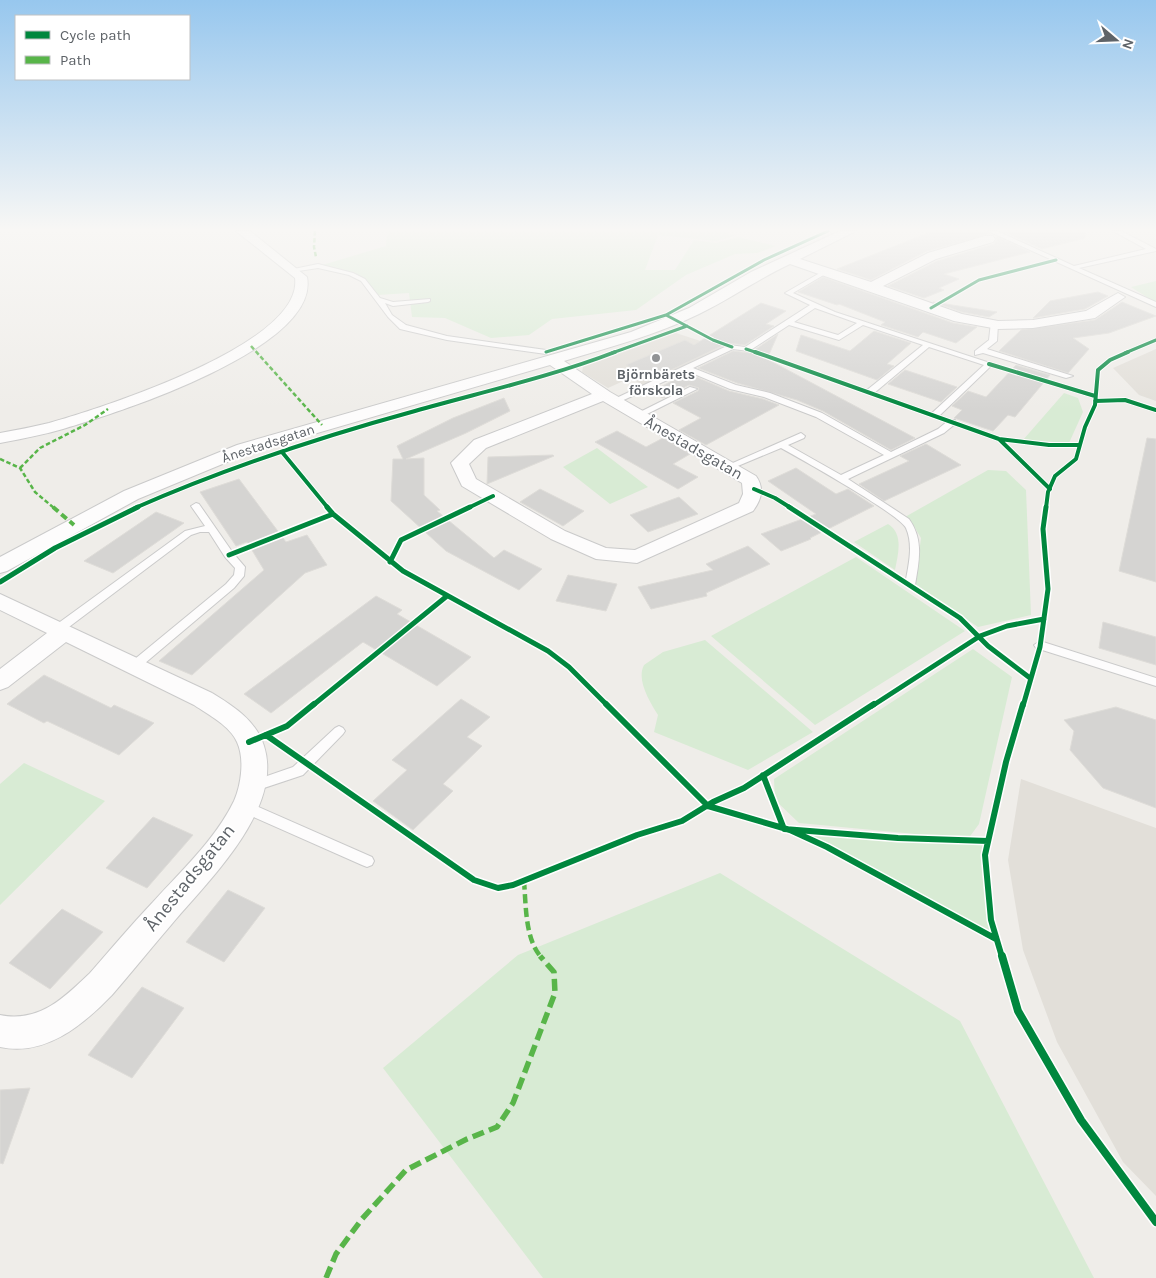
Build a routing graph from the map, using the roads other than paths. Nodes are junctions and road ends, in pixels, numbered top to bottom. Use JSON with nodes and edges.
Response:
{"nodes":[{"id":1,"x":302,"y":291,"type":"edge"},
{"id":2,"x":371,"y":291,"type":"edge"},
{"id":3,"x":728,"y":291,"type":"edge"},
{"id":4,"x":792,"y":291,"type":"edge"},
{"id":5,"x":882,"y":291,"type":"edge"},
{"id":6,"x":1124,"y":291,"type":"edge"},
{"id":7,"x":1118,"y":297,"type":"dead end"},
{"id":8,"x":378,"y":299,"type":"junction"},
{"id":9,"x":428,"y":300,"type":"dead end"},
{"id":10,"x":815,"y":305,"type":"junction"},
{"id":11,"x":1156,"y":305,"type":"edge"},
{"id":12,"x":788,"y":322,"type":"junction"},
{"id":13,"x":862,"y":323,"type":"junction"},
{"id":14,"x":994,"y":324,"type":"junction"},
{"id":15,"x":928,"y":344,"type":"junction"},
{"id":16,"x":982,"y":350,"type":"junction"},
{"id":17,"x":549,"y":356,"type":"junction"},
{"id":18,"x":972,"y":359,"type":"junction"},
{"id":19,"x":687,"y":368,"type":"junction"},
{"id":20,"x":1069,"y":376,"type":"dead end"},
{"id":21,"x":693,"y":389,"type":"dead end"},
{"id":22,"x":870,"y":392,"type":"dead end"},
{"id":23,"x":609,"y":398,"type":"junction"},
{"id":24,"x":638,"y":415,"type":"junction"},
{"id":25,"x":935,"y":415,"type":"dead end"},
{"id":26,"x":952,"y":422,"type":"dead end"},
{"id":27,"x":801,"y":436,"type":"dead end"},
{"id":28,"x":0,"y":438,"type":"edge"},
{"id":29,"x":781,"y":444,"type":"junction"},
{"id":30,"x":890,"y":455,"type":"junction"},
{"id":31,"x":730,"y":466,"type":"junction"},
{"id":32,"x":841,"y":479,"type":"junction"},
{"id":33,"x":196,"y":506,"type":"dead end"},
{"id":34,"x":211,"y":529,"type":"junction"},
{"id":35,"x":0,"y":566,"type":"edge"},
{"id":36,"x":910,"y":585,"type":"dead end"},
{"id":37,"x":0,"y":601,"type":"edge"},
{"id":38,"x":60,"y":631,"type":"junction"},
{"id":39,"x":1040,"y":644,"type":"dead end"},
{"id":40,"x":134,"y":666,"type":"junction"},
{"id":41,"x":0,"y":680,"type":"edge"},
{"id":42,"x":1156,"y":682,"type":"edge"},
{"id":43,"x":339,"y":731,"type":"dead end"},
{"id":44,"x":248,"y":797,"type":"junction"},
{"id":45,"x":367,"y":861,"type":"dead end"},
{"id":46,"x":0,"y":1031,"type":"edge"}],
"edges":[{"from":1,"to":28,"type":"street"},
{"from":2,"to":8,"type":"lane"},
{"from":3,"to":17,"type":"street","name":"Ånestadsgatan"},
{"from":4,"to":10,"type":"lane"},
{"from":5,"to":14,"type":"street"},
{"from":6,"to":11,"type":"lane"},
{"from":7,"to":14,"type":"street"},
{"from":8,"to":9,"type":"lane"},
{"from":8,"to":17,"type":"lane"},
{"from":10,"to":12,"type":"lane"},
{"from":10,"to":13,"type":"lane"},
{"from":12,"to":13,"type":"lane"},
{"from":12,"to":19,"type":"lane"},
{"from":13,"to":15,"type":"lane"},
{"from":14,"to":16,"type":"lane"},
{"from":15,"to":18,"type":"lane"},
{"from":15,"to":22,"type":"lane"},
{"from":16,"to":18,"type":"lane"},
{"from":16,"to":20,"type":"lane"},
{"from":17,"to":23,"type":"street","name":"Ånestadsgatan"},
{"from":17,"to":35,"type":"street","name":"Ånestadsgatan"},
{"from":18,"to":25,"type":"lane"},
{"from":19,"to":23,"type":"lane"},
{"from":19,"to":30,"type":"lane"},
{"from":21,"to":24,"type":"lane"},
{"from":23,"to":24,"type":"street","name":"Ånestadsgatan"},
{"from":23,"to":31,"type":"street","name":"Ånestadsgatan"},
{"from":24,"to":31,"type":"street","name":"Ånestadsgatan"},
{"from":26,"to":30,"type":"lane"},
{"from":27,"to":29,"type":"lane"},
{"from":29,"to":31,"type":"lane"},
{"from":29,"to":32,"type":"lane"},
{"from":30,"to":32,"type":"lane"},
{"from":32,"to":36,"type":"lane"},
{"from":33,"to":34,"type":"lane"},
{"from":34,"to":38,"type":"lane"},
{"from":34,"to":40,"type":"lane"},
{"from":37,"to":38,"type":"street","name":"Ånestadsgatan"},
{"from":38,"to":40,"type":"street","name":"Ånestadsgatan"},
{"from":38,"to":41,"type":"street"},
{"from":39,"to":42,"type":"lane"},
{"from":40,"to":44,"type":"street","name":"Ånestadsgatan"},
{"from":43,"to":44,"type":"lane"},
{"from":44,"to":45,"type":"lane"},
{"from":44,"to":46,"type":"street","name":"Ånestadsgatan"}]}
